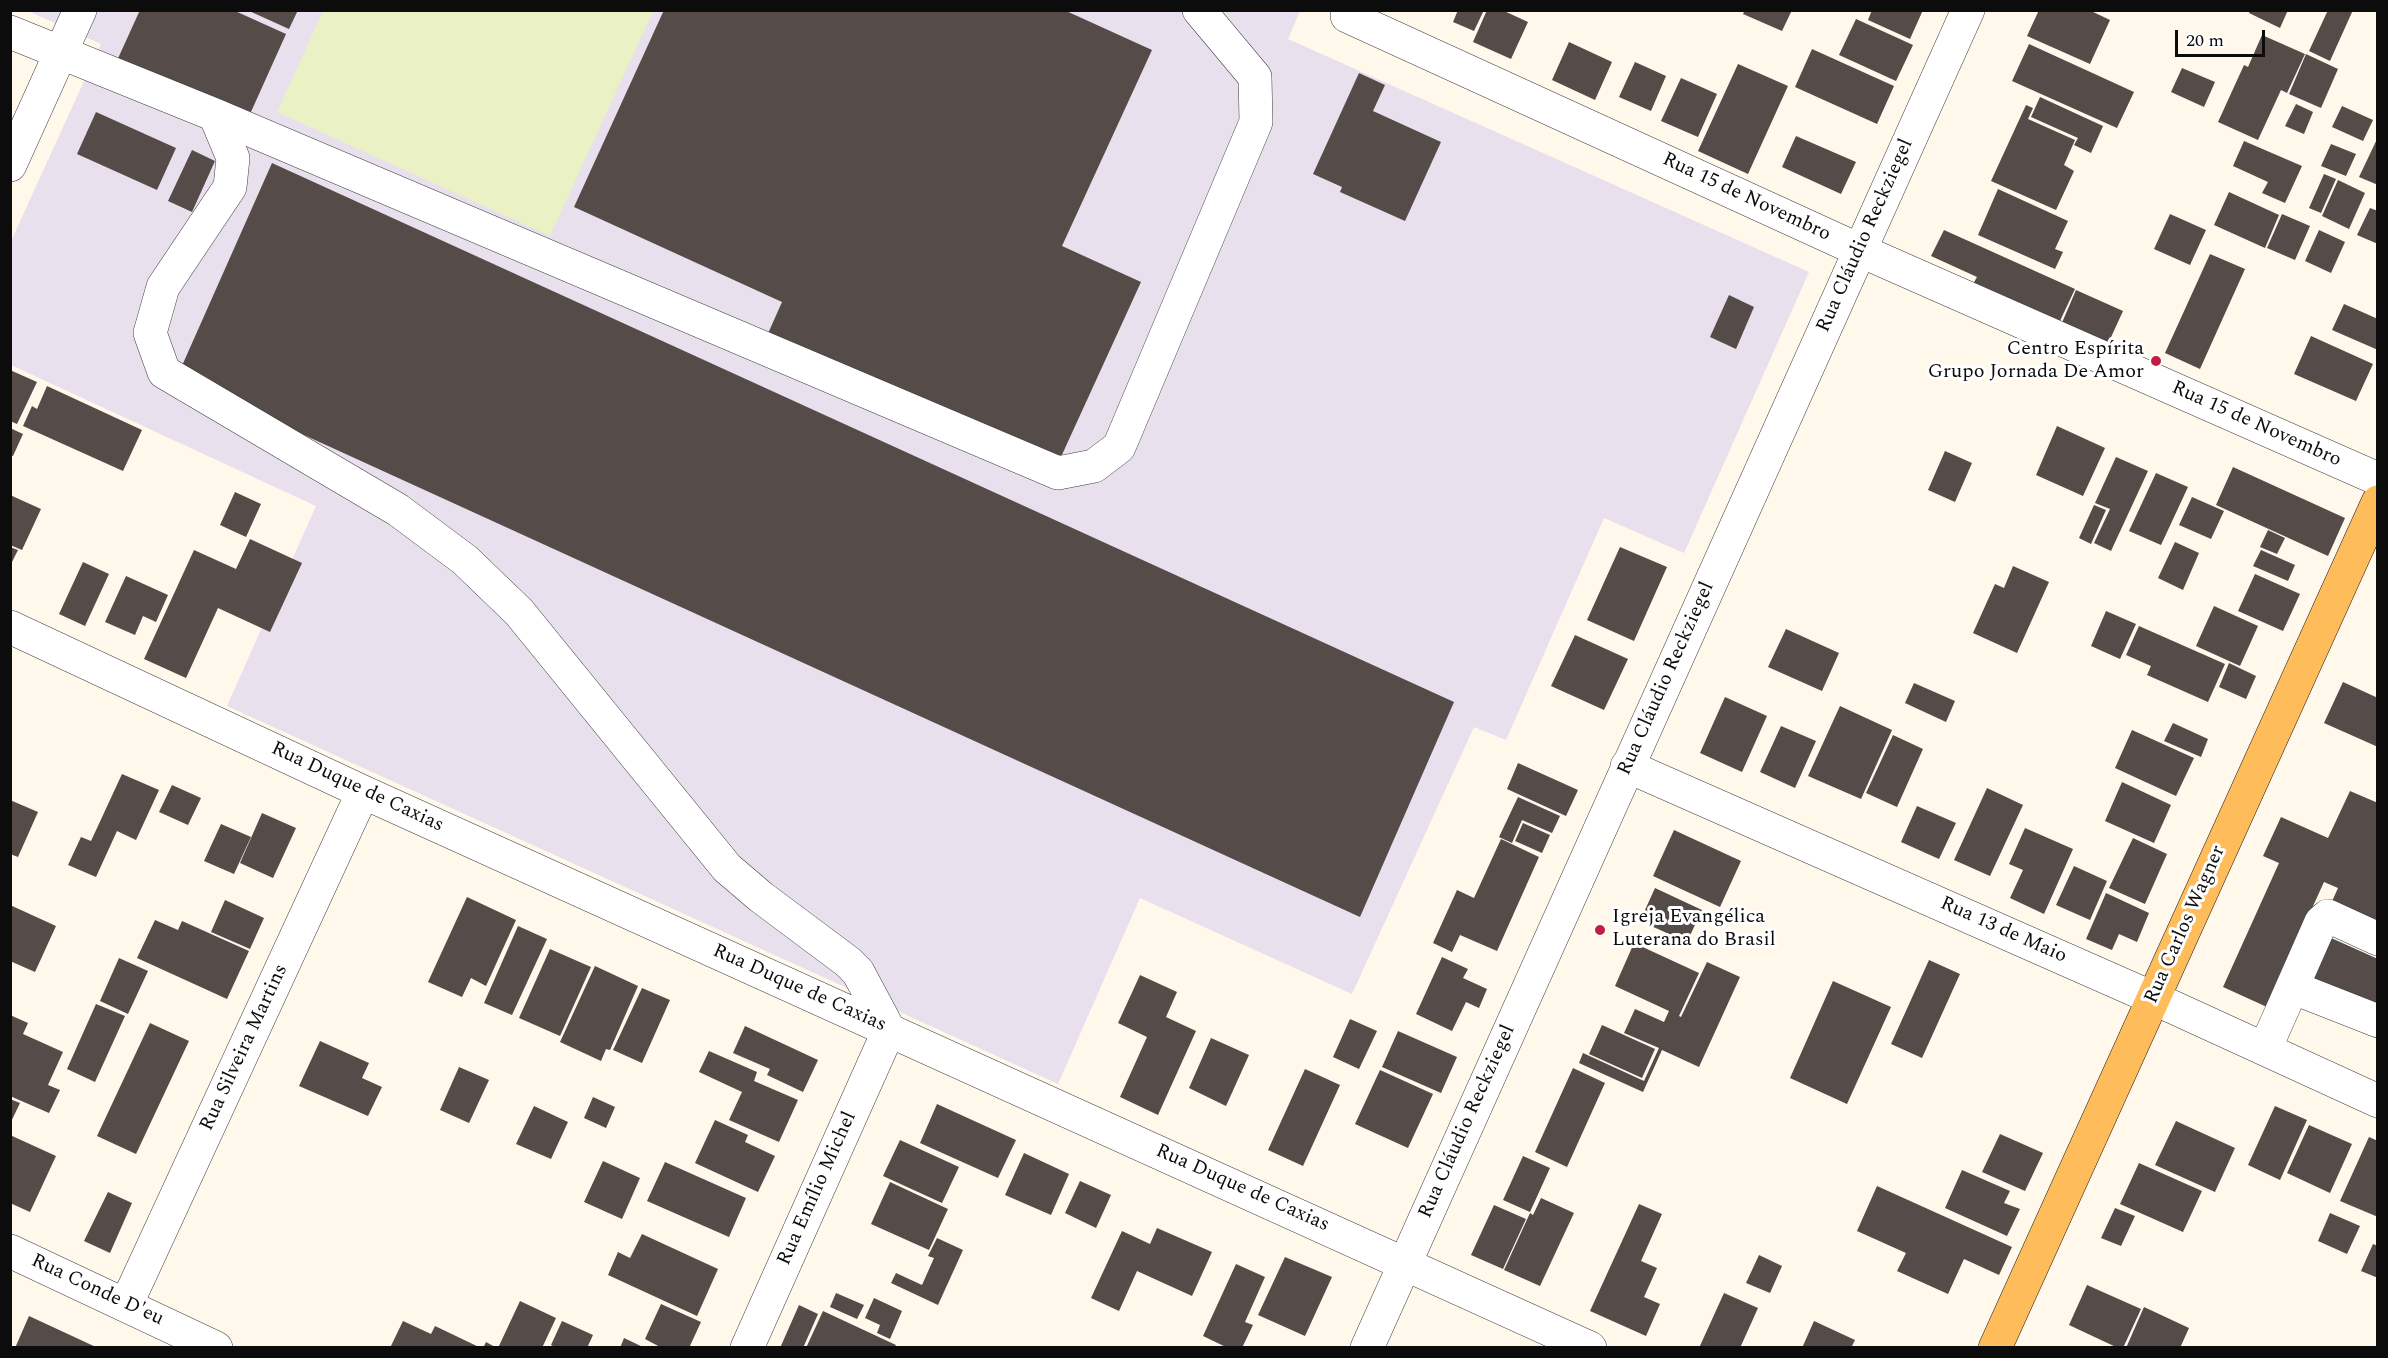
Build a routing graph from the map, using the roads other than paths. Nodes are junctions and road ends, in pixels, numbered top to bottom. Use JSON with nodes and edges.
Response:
{"nodes":[{"id":1,"x":80,"y":10,"type":"edge"},
{"id":2,"x":1199,"y":10,"type":"edge"},
{"id":3,"x":1968,"y":10,"type":"edge"},
{"id":4,"x":1348,"y":13,"type":"edge"},
{"id":5,"x":10,"y":32,"type":"edge"},
{"id":6,"x":60,"y":54,"type":"junction"},
{"id":7,"x":215,"y":115,"type":"junction"},
{"id":8,"x":10,"y":165,"type":"edge"},
{"id":9,"x":1859,"y":250,"type":"junction"},
{"id":10,"x":2378,"y":479,"type":"edge"},
{"id":11,"x":2378,"y":502,"type":"edge"},
{"id":12,"x":10,"y":627,"type":"edge"},
{"id":13,"x":1628,"y":766,"type":"junction"},
{"id":14,"x":363,"y":792,"type":"junction"},
{"id":15,"x":2378,"y":939,"type":"edge"},
{"id":16,"x":2294,"y":988,"type":"junction"},
{"id":17,"x":2153,"y":998,"type":"junction"},
{"id":18,"x":2378,"y":1021,"type":"edge"},
{"id":19,"x":889,"y":1029,"type":"junction"},
{"id":20,"x":2265,"y":1049,"type":"junction"},
{"id":21,"x":2378,"y":1101,"type":"edge"},
{"id":22,"x":10,"y":1251,"type":"edge"},
{"id":23,"x":1405,"y":1263,"type":"junction"},
{"id":24,"x":126,"y":1305,"type":"junction"},
{"id":25,"x":216,"y":1347,"type":"edge"},
{"id":26,"x":747,"y":1347,"type":"edge"},
{"id":27,"x":1366,"y":1347,"type":"edge"},
{"id":28,"x":1590,"y":1347,"type":"edge"},
{"id":29,"x":1995,"y":1347,"type":"edge"}],
"edges":[{"from":1,"to":6,"type":"street"},
{"from":2,"to":7,"type":"street"},
{"from":3,"to":9,"type":"street","name":"Rua Cláudio Reckziegel"},
{"from":4,"to":9,"type":"street","name":"Rua 15 de Novembro"},
{"from":5,"to":6,"type":"street"},
{"from":6,"to":7,"type":"street"},
{"from":6,"to":8,"type":"street"},
{"from":7,"to":19,"type":"street"},
{"from":9,"to":10,"type":"street","name":"Rua 15 de Novembro"},
{"from":9,"to":13,"type":"street","name":"Rua Cláudio Reckziegel"},
{"from":11,"to":17,"type":"main road","name":"Rua Carlos Wagner"},
{"from":12,"to":14,"type":"street","name":"Rua Duque de Caxias"},
{"from":13,"to":17,"type":"street","name":"Rua 13 de Maio"},
{"from":13,"to":23,"type":"street","name":"Rua Cláudio Reckziegel"},
{"from":14,"to":19,"type":"street","name":"Rua Duque de Caxias"},
{"from":14,"to":24,"type":"street","name":"Rua Silveira Martins"},
{"from":15,"to":16,"type":"street"},
{"from":16,"to":18,"type":"street"},
{"from":16,"to":20,"type":"street"},
{"from":17,"to":20,"type":"street","name":"Rua 13 de Maio"},
{"from":17,"to":29,"type":"main road","name":"Rua Carlos Wagner"},
{"from":19,"to":23,"type":"street","name":"Rua Duque de Caxias"},
{"from":19,"to":26,"type":"street","name":"Rua Emílio Michel"},
{"from":20,"to":21,"type":"street","name":"Rua 13 de Maio"},
{"from":22,"to":24,"type":"street","name":"Rua Conde D'eu"},
{"from":23,"to":27,"type":"street","name":"Rua Cláudio Reckziegel"},
{"from":23,"to":28,"type":"street","name":"Rua Duque de Caxias"},
{"from":24,"to":25,"type":"street","name":"Rua Conde D'eu"}]}
